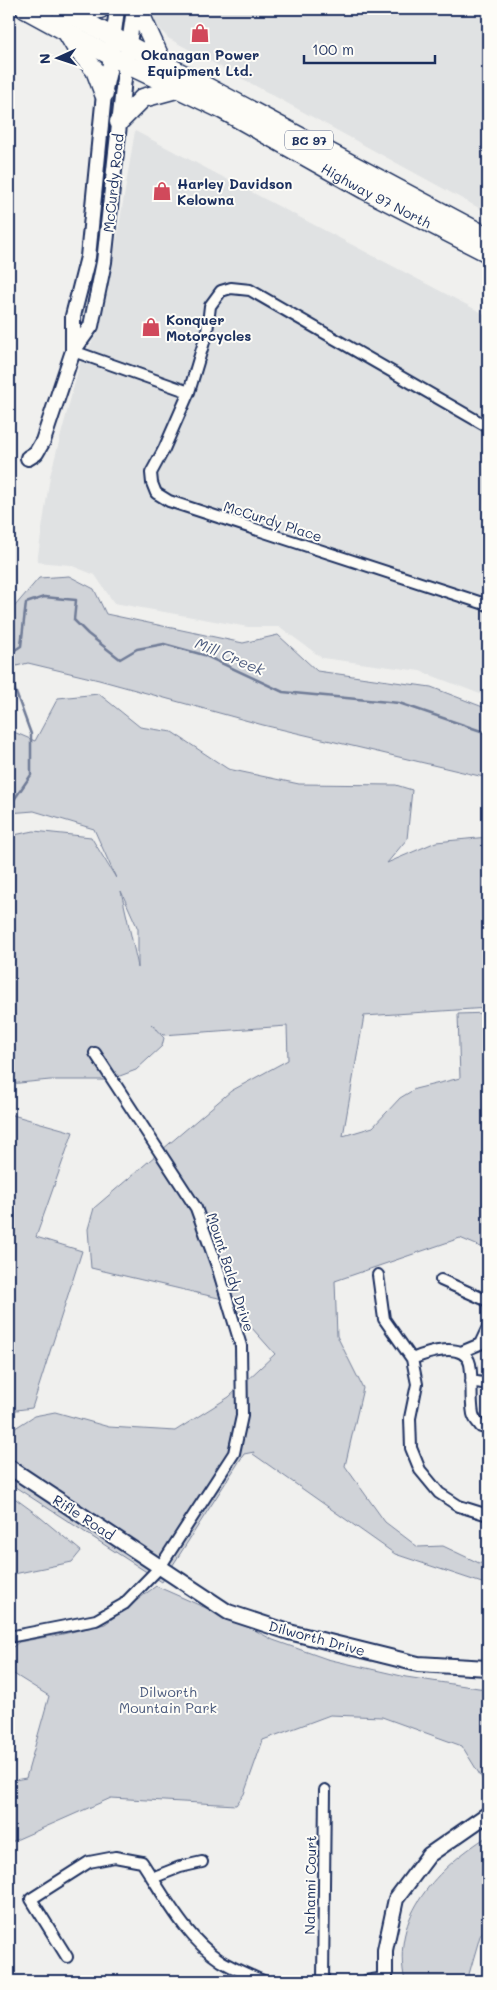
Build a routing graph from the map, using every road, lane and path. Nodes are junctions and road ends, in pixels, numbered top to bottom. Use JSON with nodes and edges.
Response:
{"nodes":[{"id":1,"x":25,"y":9,"type":"edge"},
{"id":2,"x":100,"y":9,"type":"edge"},
{"id":3,"x":117,"y":9,"type":"edge"},
{"id":4,"x":134,"y":9,"type":"edge"},
{"id":5,"x":138,"y":9,"type":"edge"},
{"id":6,"x":64,"y":11,"type":"edge"},
{"id":7,"x":66,"y":30,"type":"junction"},
{"id":8,"x":114,"y":37,"type":"junction"},
{"id":9,"x":130,"y":44,"type":"junction"},
{"id":10,"x":118,"y":59,"type":"junction"},
{"id":11,"x":164,"y":64,"type":"junction"},
{"id":12,"x":180,"y":88,"type":"junction"},
{"id":13,"x":104,"y":94,"type":"junction"},
{"id":14,"x":119,"y":122,"type":"junction"},
{"id":15,"x":488,"y":237,"type":"edge"},
{"id":16,"x":488,"y":253,"type":"edge"},
{"id":17,"x":73,"y":351,"type":"junction"},
{"id":18,"x":189,"y":392,"type":"junction"},
{"id":19,"x":488,"y":427,"type":"edge"},
{"id":20,"x":28,"y":458,"type":"dead end"},
{"id":21,"x":488,"y":605,"type":"edge"},
{"id":22,"x":95,"y":1053,"type":"dead end"},
{"id":23,"x":378,"y":1275,"type":"dead end"},
{"id":24,"x":441,"y":1280,"type":"dead end"},
{"id":25,"x":488,"y":1301,"type":"edge"},
{"id":26,"x":488,"y":1327,"type":"edge"},
{"id":27,"x":461,"y":1352,"type":"junction"},
{"id":28,"x":412,"y":1359,"type":"junction"},
{"id":29,"x":471,"y":1381,"type":"junction"},
{"id":30,"x":488,"y":1384,"type":"edge"},
{"id":31,"x":488,"y":1428,"type":"edge"},
{"id":32,"x":9,"y":1466,"type":"edge"},
{"id":33,"x":488,"y":1515,"type":"edge"},
{"id":34,"x":160,"y":1567,"type":"junction"},
{"id":35,"x":9,"y":1637,"type":"edge"},
{"id":36,"x":488,"y":1668,"type":"edge"},
{"id":37,"x":325,"y":1790,"type":"dead end"},
{"id":38,"x":488,"y":1814,"type":"edge"},
{"id":39,"x":202,"y":1862,"type":"dead end"},
{"id":40,"x":152,"y":1878,"type":"junction"},
{"id":41,"x":67,"y":1958,"type":"dead end"},
{"id":42,"x":385,"y":1980,"type":"edge"},
{"id":43,"x":263,"y":1981,"type":"edge"},
{"id":44,"x":323,"y":1981,"type":"edge"},
{"id":45,"x":366,"y":1981,"type":"edge"}],
"edges":[{"from":1,"to":7,"type":"highway","name":"Highway 97 North","number":"BC 97"},
{"from":2,"to":6,"type":"highway"},
{"from":3,"to":8,"type":"street","name":"McCurdy Road"},
{"from":4,"to":9,"type":"street","name":"McCurdy Road"},
{"from":5,"to":11,"type":"highway"},
{"from":6,"to":8,"type":"highway","name":"Highway 97 North","number":"BC 97"},
{"from":7,"to":10,"type":"highway","name":"Highway 97 North","number":"BC 97"},
{"from":7,"to":13,"type":"highway"},
{"from":8,"to":9,"type":"highway","name":"Highway 97 North","number":"BC 97"},
{"from":8,"to":10,"type":"street","name":"McCurdy Road"},
{"from":9,"to":10,"type":"street","name":"McCurdy Road"},
{"from":9,"to":11,"type":"highway","name":"Highway 97 North","number":"BC 97"},
{"from":10,"to":12,"type":"highway","name":"Highway 97 North","number":"BC 97"},
{"from":10,"to":13,"type":"street","name":"McCurdy Road"},
{"from":10,"to":14,"type":"street","name":"McCurdy Road"},
{"from":11,"to":15,"type":"highway","name":"Highway 97 North","number":"BC 97"},
{"from":12,"to":14,"type":"highway"},
{"from":12,"to":16,"type":"highway","name":"Highway 97 North","number":"BC 97"},
{"from":13,"to":17,"type":"street","name":"McCurdy Road"},
{"from":14,"to":17,"type":"street","name":"McCurdy Road"},
{"from":17,"to":18,"type":"street"},
{"from":17,"to":20,"type":"street","name":"McCurdy Road"},
{"from":18,"to":19,"type":"street","name":"McCurdy Place"},
{"from":18,"to":21,"type":"street","name":"McCurdy Place"},
{"from":22,"to":34,"type":"street","name":"Mount Baldy Drive"},
{"from":23,"to":28,"type":"street"},
{"from":24,"to":25,"type":"street"},
{"from":26,"to":27,"type":"street"},
{"from":27,"to":28,"type":"street"},
{"from":27,"to":29,"type":"street"},
{"from":28,"to":33,"type":"street"},
{"from":29,"to":30,"type":"street"},
{"from":29,"to":31,"type":"street"},
{"from":32,"to":34,"type":"street","name":"Rifle Road"},
{"from":34,"to":35,"type":"street","name":"Mount Baldy Drive"},
{"from":34,"to":36,"type":"street","name":"Dilworth Drive"},
{"from":37,"to":44,"type":"street","name":"Nahanni Court"},
{"from":38,"to":42,"type":"street"},
{"from":39,"to":40,"type":"street"},
{"from":40,"to":41,"type":"street"},
{"from":40,"to":43,"type":"street"},
{"from":42,"to":45,"type":"street"}]}
